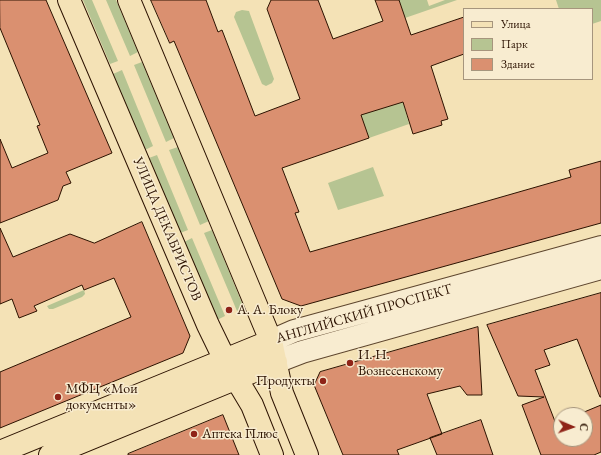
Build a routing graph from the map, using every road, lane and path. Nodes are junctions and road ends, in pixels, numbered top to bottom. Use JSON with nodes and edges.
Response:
{"nodes":[{"id":1,"x":69,"y":0,"type":"edge"},
{"id":2,"x":129,"y":0,"type":"edge"},
{"id":3,"x":601,"y":247,"type":"edge"},
{"id":4,"x":601,"y":268,"type":"edge"},
{"id":5,"x":271,"y":341,"type":"junction"},
{"id":6,"x":225,"y":360,"type":"junction"},
{"id":7,"x":276,"y":362,"type":"junction"},
{"id":8,"x":236,"y":378,"type":"junction"},
{"id":9,"x":0,"y":452,"type":"edge"},
{"id":10,"x":50,"y":455,"type":"edge"},
{"id":11,"x":272,"y":455,"type":"edge"},
{"id":12,"x":308,"y":455,"type":"edge"}],
"edges":[{"from":1,"to":6,"type":"main road","name":"УЛИЦА ДЕКАБРИСТОВ"},
{"from":2,"to":5,"type":"main road"},
{"from":3,"to":5,"type":"street","name":"АНГЛИЙСКИЙ ПРОСПЕКТ"},
{"from":4,"to":7,"type":"street","name":"АНГЛИЙСКИЙ ПРОСПЕКТ"},
{"from":5,"to":6,"type":"main road","name":"АНГЛИЙСКИЙ ПРОСПЕКТ"},
{"from":5,"to":7,"type":"main road"},
{"from":6,"to":8,"type":"main road","name":"УЛИЦА ДЕКАБРИСТОВ"},
{"from":6,"to":9,"type":"main road","name":"АНГЛИЙСКИЙ ПРОСПЕКТ"},
{"from":7,"to":8,"type":"main road","name":"АНГЛИЙСКИЙ ПРОСПЕКТ"},
{"from":7,"to":12,"type":"main road"},
{"from":8,"to":10,"type":"main road","name":"АНГЛИЙСКИЙ ПРОСПЕКТ"},
{"from":8,"to":11,"type":"main road","name":"УЛИЦА ДЕКАБРИСТОВ"}]}
